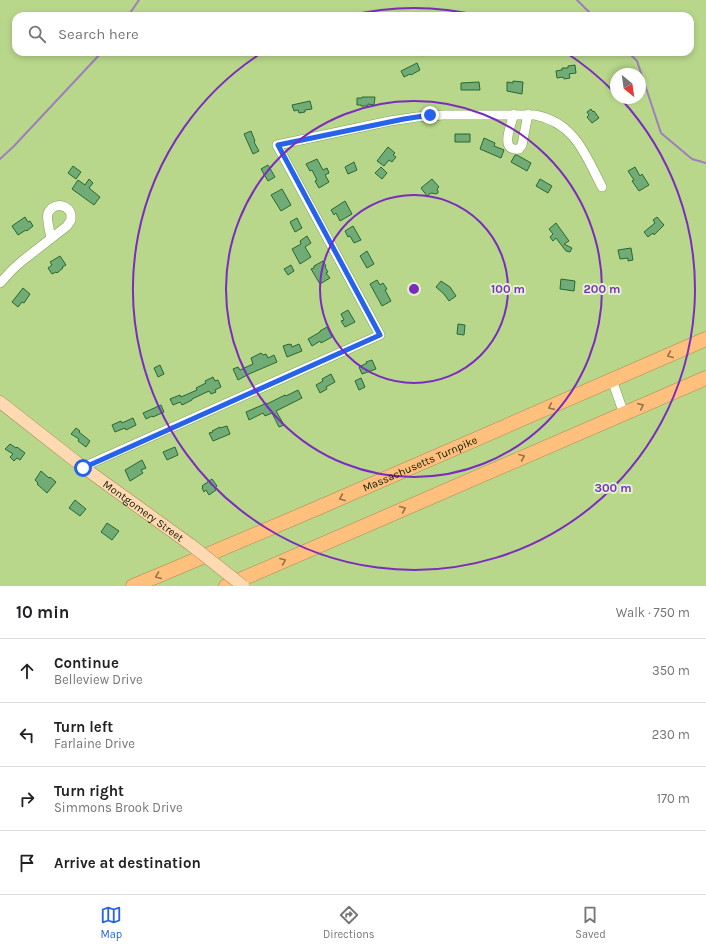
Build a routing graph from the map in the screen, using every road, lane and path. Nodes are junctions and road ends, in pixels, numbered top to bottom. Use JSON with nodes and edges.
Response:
{"nodes":[{"id":1,"x":514,"y":114,"type":"junction"},
{"id":2,"x":528,"y":114,"type":"junction"},
{"id":3,"x":602,"y":187,"type":"dead end"},
{"id":4,"x":51,"y":238,"type":"dead end"},
{"id":5,"x":0,"y":283,"type":"edge"},
{"id":6,"x":706,"y":340,"type":"edge"},
{"id":7,"x":706,"y":378,"type":"edge"},
{"id":8,"x":612,"y":380,"type":"junction"},
{"id":9,"x":0,"y":402,"type":"edge"},
{"id":10,"x":624,"y":414,"type":"junction"},
{"id":11,"x":83,"y":468,"type":"junction"},
{"id":12,"x":132,"y":586,"type":"edge"},
{"id":13,"x":226,"y":586,"type":"edge"},
{"id":14,"x":243,"y":586,"type":"edge"}],
"edges":[{"from":1,"to":2,"type":"street"},
{"from":1,"to":2,"type":"street"},
{"from":1,"to":11,"type":"street"},
{"from":2,"to":3,"type":"street"},
{"from":4,"to":5,"type":"street"},
{"from":6,"to":8,"type":"highway","name":"Massachusetts Turnpike","one_way":true},
{"from":10,"to":7,"type":"highway","one_way":true},
{"from":8,"to":10,"type":"street"},
{"from":8,"to":12,"type":"highway","name":"Massachusetts Turnpike","one_way":true},
{"from":9,"to":11,"type":"main road","name":"Montgomery Street"},
{"from":13,"to":10,"type":"highway","one_way":true},
{"from":11,"to":14,"type":"main road","name":"Montgomery Street","bridge":true}]}
